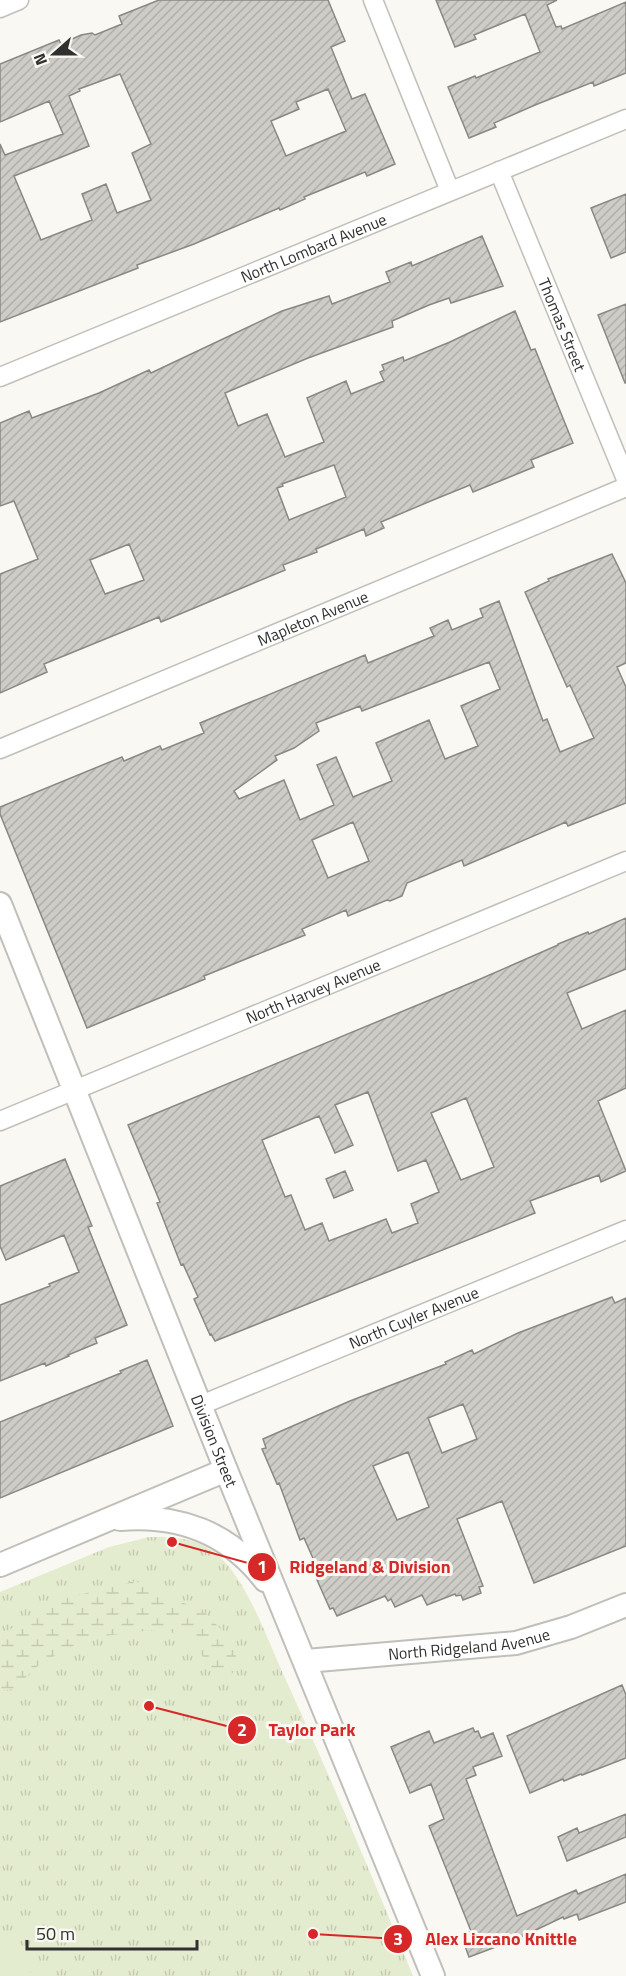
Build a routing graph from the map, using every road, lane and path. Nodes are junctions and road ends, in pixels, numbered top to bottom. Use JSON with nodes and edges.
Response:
{"nodes":[{"id":1,"x":19,"y":0,"type":"edge"},
{"id":2,"x":373,"y":0,"type":"edge"},
{"id":3,"x":0,"y":8,"type":"edge"},
{"id":4,"x":626,"y":119,"type":"edge"},
{"id":5,"x":499,"y":171,"type":"junction"},
{"id":6,"x":450,"y":191,"type":"junction"},
{"id":7,"x":0,"y":377,"type":"edge"},
{"id":8,"x":626,"y":479,"type":"edge"},
{"id":9,"x":626,"y":487,"type":"edge"},
{"id":10,"x":0,"y":749,"type":"edge"},
{"id":11,"x":626,"y":861,"type":"edge"},
{"id":12,"x":0,"y":904,"type":"edge"},
{"id":13,"x":75,"y":1090,"type":"junction"},
{"id":14,"x":0,"y":1121,"type":"edge"},
{"id":15,"x":626,"y":1230,"type":"edge"},
{"id":16,"x":201,"y":1405,"type":"junction"},
{"id":17,"x":226,"y":1470,"type":"junction"},
{"id":18,"x":107,"y":1520,"type":"junction"},
{"id":19,"x":0,"y":1565,"type":"edge"},
{"id":20,"x":279,"y":1598,"type":"junction"},
{"id":21,"x":626,"y":1605,"type":"edge"},
{"id":22,"x":306,"y":1661,"type":"junction"},
{"id":23,"x":434,"y":1976,"type":"edge"}],
"edges":[{"from":1,"to":3,"type":"street"},
{"from":2,"to":6,"type":"street"},
{"from":4,"to":5,"type":"street","name":"North Lombard Avenue"},
{"from":5,"to":6,"type":"street","name":"North Lombard Avenue"},
{"from":5,"to":8,"type":"street","name":"Thomas Street"},
{"from":6,"to":7,"type":"street","name":"North Lombard Avenue"},
{"from":9,"to":10,"type":"street","name":"Mapleton Avenue"},
{"from":11,"to":13,"type":"street","name":"North Harvey Avenue"},
{"from":12,"to":13,"type":"street","name":"Division Street"},
{"from":13,"to":14,"type":"street","name":"North Harvey Avenue"},
{"from":13,"to":16,"type":"street","name":"Division Street"},
{"from":15,"to":16,"type":"street","name":"North Cuyler Avenue"},
{"from":16,"to":17,"type":"street","name":"Division Street"},
{"from":17,"to":18,"type":"street"},
{"from":17,"to":20,"type":"street","name":"Division Street"},
{"from":18,"to":19,"type":"street"},
{"from":18,"to":20,"type":"street"},
{"from":20,"to":22,"type":"street","name":"Division Street"},
{"from":21,"to":22,"type":"street","name":"North Ridgeland Avenue"},
{"from":22,"to":23,"type":"street","name":"Division Street"}]}
